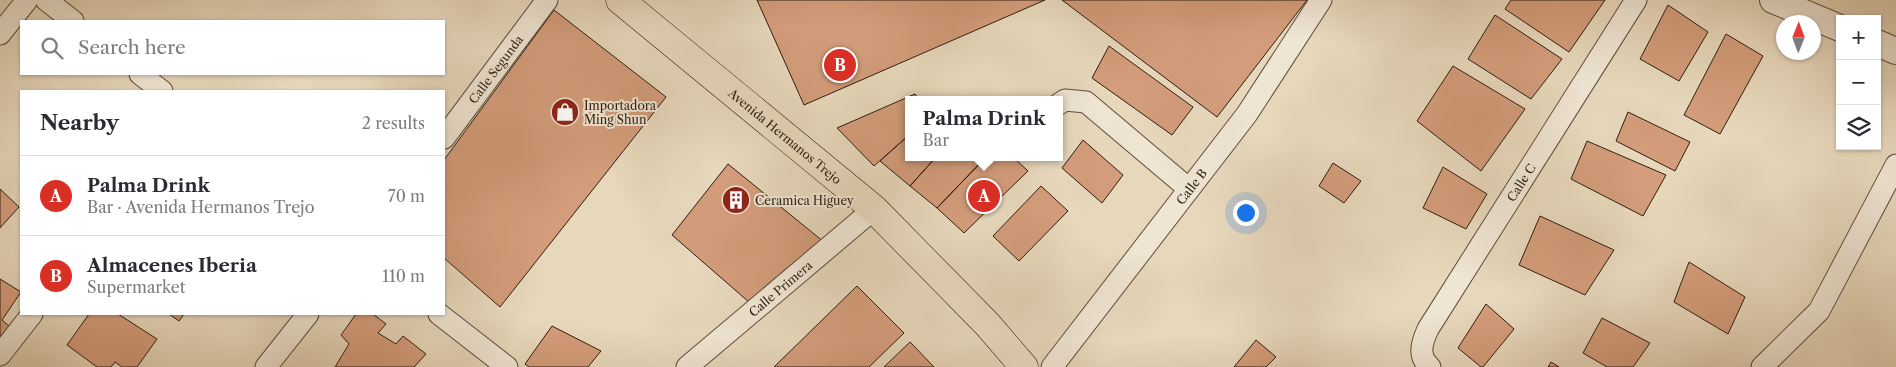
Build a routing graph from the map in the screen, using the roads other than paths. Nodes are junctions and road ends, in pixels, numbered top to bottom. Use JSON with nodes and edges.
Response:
{"nodes":[{"id":1,"x":28,"y":0,"type":"edge"},
{"id":2,"x":46,"y":0,"type":"edge"},
{"id":3,"x":547,"y":0,"type":"edge"},
{"id":4,"x":620,"y":0,"type":"edge"},
{"id":5,"x":1321,"y":0,"type":"edge"},
{"id":6,"x":1636,"y":0,"type":"edge"},
{"id":7,"x":1773,"y":0,"type":"edge"},
{"id":8,"x":72,"y":20,"type":"edge"},
{"id":9,"x":1836,"y":26,"type":"edge"},
{"id":10,"x":0,"y":34,"type":"edge"},
{"id":11,"x":1881,"y":45,"type":"edge"},
{"id":12,"x":1896,"y":51,"type":"edge"},
{"id":13,"x":141,"y":75,"type":"edge"},
{"id":14,"x":161,"y":90,"type":"edge"},
{"id":15,"x":1063,"y":101,"type":"edge"},
{"id":16,"x":445,"y":137,"type":"edge"},
{"id":17,"x":1896,"y":165,"type":"edge"},
{"id":18,"x":1189,"y":189,"type":"junction"},
{"id":19,"x":874,"y":209,"type":"junction"},
{"id":20,"x":31,"y":315,"type":"edge"},
{"id":21,"x":307,"y":315,"type":"edge"},
{"id":22,"x":440,"y":315,"type":"edge"},
{"id":23,"x":0,"y":355,"type":"edge"},
{"id":24,"x":266,"y":367,"type":"edge"},
{"id":25,"x":507,"y":367,"type":"edge"},
{"id":26,"x":687,"y":367,"type":"edge"},
{"id":27,"x":1024,"y":367,"type":"edge"},
{"id":28,"x":1052,"y":367,"type":"edge"},
{"id":29,"x":1430,"y":367,"type":"edge"},
{"id":30,"x":1762,"y":367,"type":"edge"}],
"edges":[{"from":1,"to":10,"type":"street"},
{"from":2,"to":8,"type":"street"},
{"from":3,"to":16,"type":"street","name":"Calle Segunda"},
{"from":4,"to":19,"type":"main road","name":"Avenida Hermanos Trejo"},
{"from":5,"to":18,"type":"street","name":"Calle B"},
{"from":6,"to":29,"type":"street","name":"Calle C"},
{"from":7,"to":9,"type":"street"},
{"from":11,"to":12,"type":"street"},
{"from":13,"to":14,"type":"street"},
{"from":15,"to":18,"type":"street"},
{"from":17,"to":30,"type":"street"},
{"from":18,"to":28,"type":"street","name":"Calle B"},
{"from":19,"to":26,"type":"street","name":"Calle Primera"},
{"from":19,"to":27,"type":"main road","name":"Avenida Hermanos Trejo"},
{"from":20,"to":23,"type":"street"},
{"from":21,"to":24,"type":"street"},
{"from":22,"to":25,"type":"street"}]}
